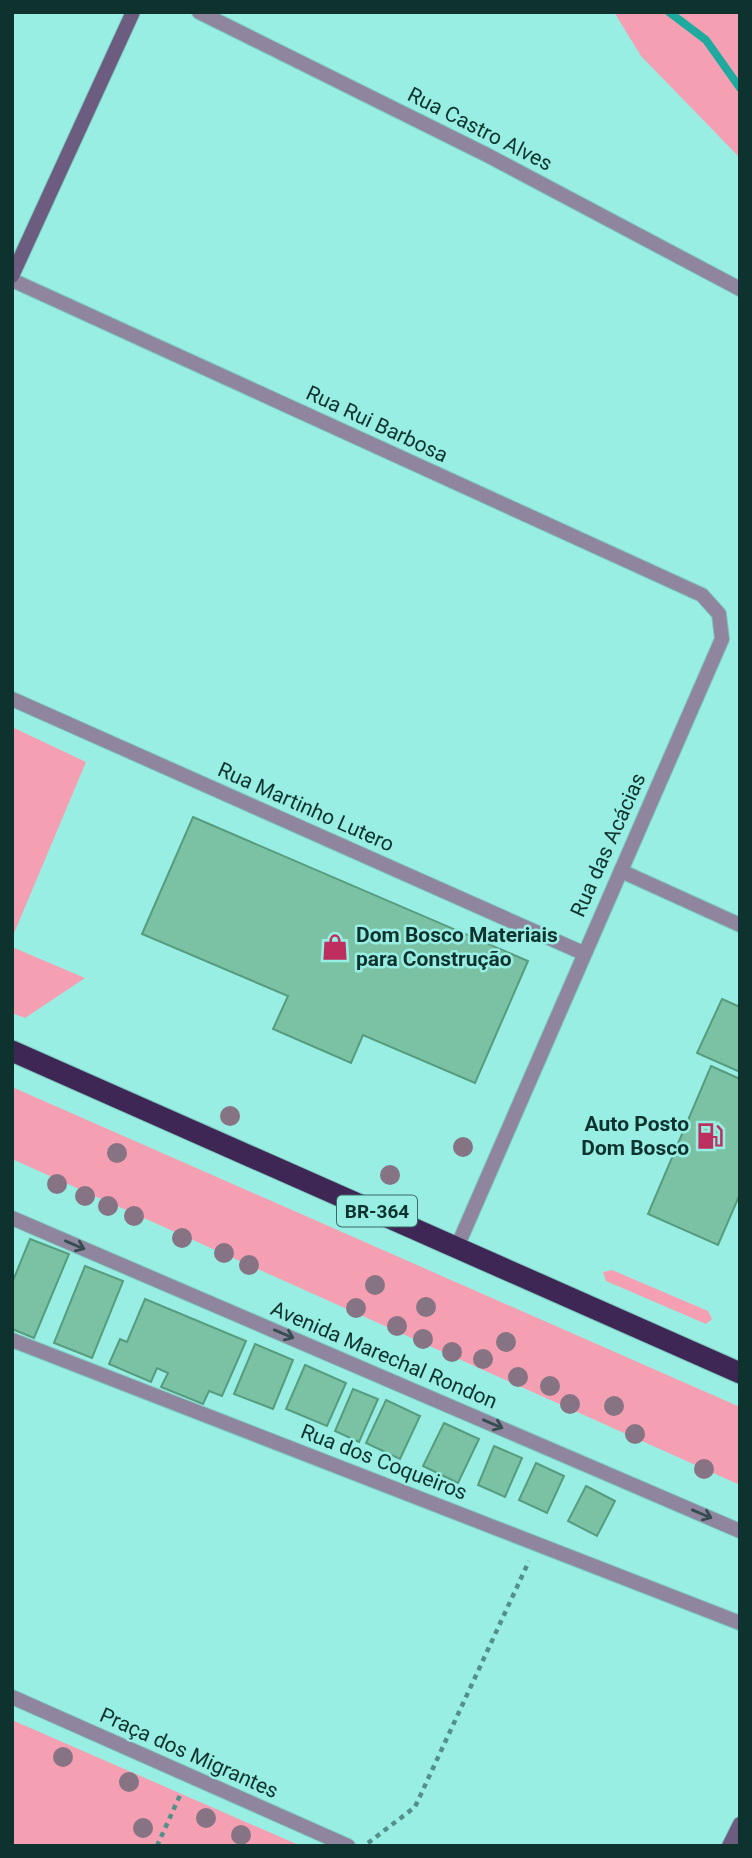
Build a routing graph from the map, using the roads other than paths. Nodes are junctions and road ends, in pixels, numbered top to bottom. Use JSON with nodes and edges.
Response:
{"nodes":[{"id":1,"x":133,"y":12,"type":"edge"},
{"id":2,"x":199,"y":12,"type":"edge"},
{"id":3,"x":12,"y":278,"type":"edge"},
{"id":4,"x":740,"y":289,"type":"edge"},
{"id":5,"x":719,"y":614,"type":"joint"},
{"id":6,"x":12,"y":699,"type":"edge"},
{"id":7,"x":621,"y":871,"type":"junction"},
{"id":8,"x":740,"y":925,"type":"edge"},
{"id":9,"x":583,"y":953,"type":"junction"},
{"id":10,"x":12,"y":1051,"type":"edge"},
{"id":11,"x":12,"y":1218,"type":"edge"},
{"id":12,"x":457,"y":1247,"type":"junction"},
{"id":13,"x":12,"y":1340,"type":"edge"},
{"id":14,"x":740,"y":1373,"type":"edge"},
{"id":15,"x":740,"y":1531,"type":"edge"},
{"id":16,"x":740,"y":1623,"type":"edge"},
{"id":17,"x":12,"y":1697,"type":"edge"},
{"id":18,"x":740,"y":1824,"type":"edge"},
{"id":19,"x":348,"y":1846,"type":"edge"},
{"id":20,"x":729,"y":1846,"type":"edge"}],
"edges":[{"from":1,"to":3,"type":"main road"},
{"from":2,"to":4,"type":"street","name":"Rua Castro Alves"},
{"from":3,"to":5,"type":"street","name":"Rua Rui Barbosa"},
{"from":5,"to":7,"type":"street","name":"Rua das Acácias"},
{"from":6,"to":9,"type":"street","name":"Rua Martinho Lutero"},
{"from":7,"to":8,"type":"street"},
{"from":7,"to":9,"type":"street","name":"Rua das Acácias"},
{"from":9,"to":12,"type":"street","name":"Rua das Acácias"},
{"from":10,"to":12,"type":"highway","number":"BR-364"},
{"from":11,"to":15,"type":"street","name":"Avenida Marechal Rondon","one_way":true},
{"from":12,"to":14,"type":"highway","number":"BR-364"},
{"from":13,"to":16,"type":"street","name":"Rua dos Coqueiros"},
{"from":17,"to":19,"type":"street","name":"Praça dos Migrantes"},
{"from":18,"to":20,"type":"main road"}]}
